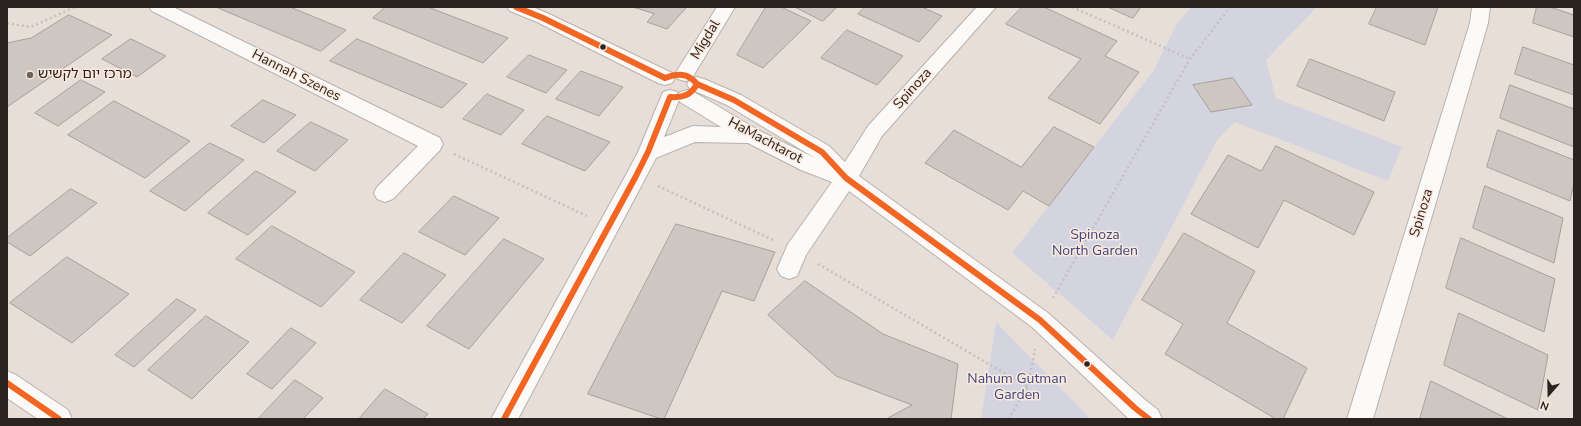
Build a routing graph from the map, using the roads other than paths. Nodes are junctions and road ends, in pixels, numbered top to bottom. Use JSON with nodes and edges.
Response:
{"nodes":[{"id":1,"x":158,"y":7,"type":"edge"},
{"id":2,"x":516,"y":7,"type":"edge"},
{"id":3,"x":726,"y":7,"type":"edge"},
{"id":4,"x":987,"y":7,"type":"edge"},
{"id":5,"x":1481,"y":7,"type":"edge"},
{"id":6,"x":681,"y":86,"type":"junction"},
{"id":7,"x":751,"y":135,"type":"junction"},
{"id":8,"x":648,"y":152,"type":"junction"},
{"id":9,"x":846,"y":178,"type":"junction"},
{"id":10,"x":385,"y":193,"type":"dead end"},
{"id":11,"x":793,"y":260,"type":"road end"},
{"id":12,"x":7,"y":383,"type":"edge"},
{"id":13,"x":58,"y":419,"type":"edge"},
{"id":14,"x":504,"y":419,"type":"edge"},
{"id":15,"x":1149,"y":419,"type":"edge"},
{"id":16,"x":1360,"y":419,"type":"edge"}],
"edges":[{"from":1,"to":10,"type":"street","name":"Hannah Szenes"},
{"from":2,"to":6,"type":"street"},
{"from":3,"to":6,"type":"street","name":"Migdal"},
{"from":4,"to":9,"type":"street","name":"Spinoza"},
{"from":5,"to":16,"type":"street","name":"Spinoza"},
{"from":6,"to":7,"type":"street","name":"HaMachtarot"},
{"from":6,"to":8,"type":"street","name":"Migdal"},
{"from":6,"to":9,"type":"street","name":"HaMachtarot"},
{"from":7,"to":8,"type":"street"},
{"from":7,"to":9,"type":"street","name":"HaMachtarot"},
{"from":8,"to":14,"type":"street","name":"Migdal"},
{"from":9,"to":11,"type":"street","name":"Spinoza"},
{"from":9,"to":15,"type":"street","name":"HaMachtarot"},
{"from":12,"to":13,"type":"street"}]}
